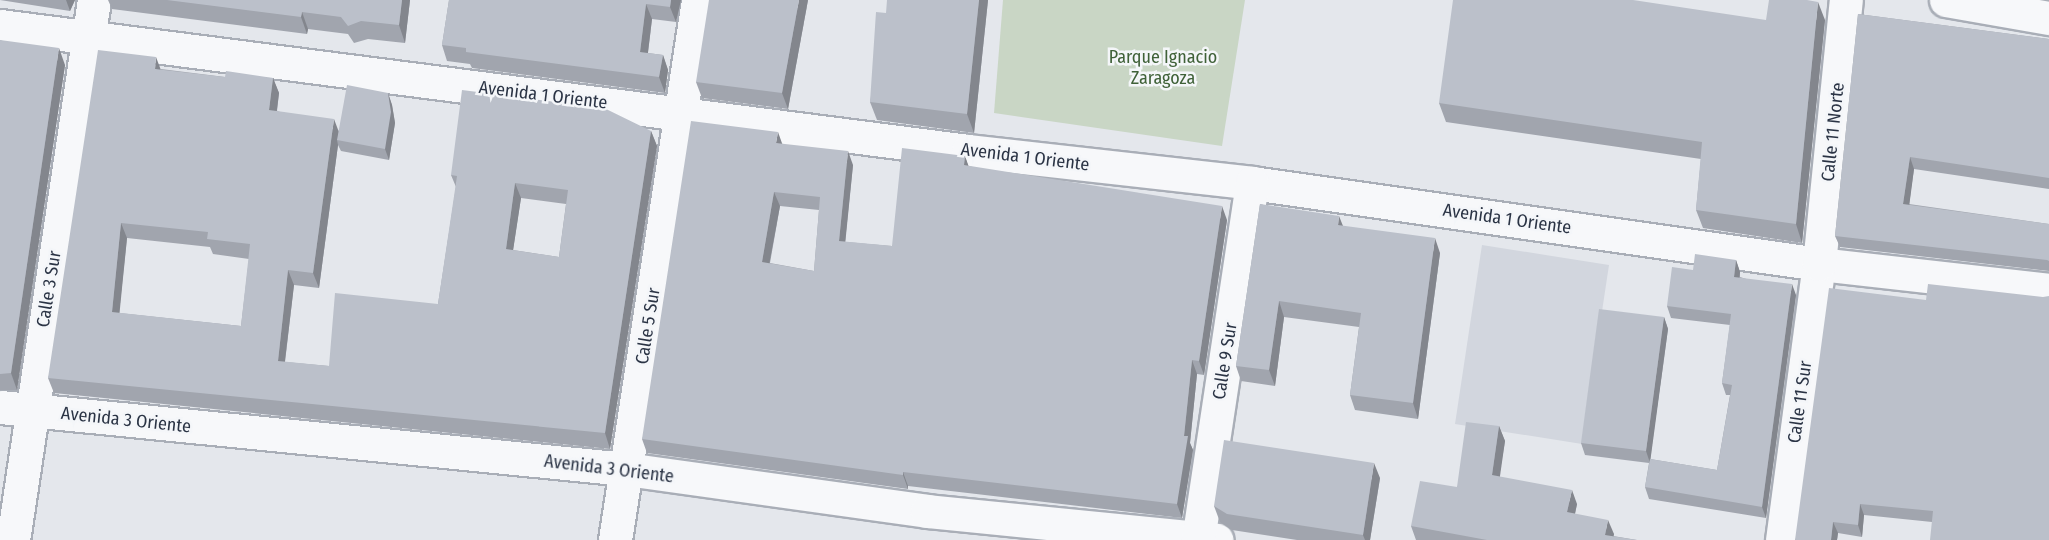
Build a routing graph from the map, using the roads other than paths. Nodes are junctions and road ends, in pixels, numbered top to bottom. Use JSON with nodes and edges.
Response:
{"nodes":[{"id":1,"x":94,"y":0,"type":"edge"},
{"id":2,"x":699,"y":0,"type":"edge"},
{"id":3,"x":1846,"y":0,"type":"edge"},
{"id":4,"x":1946,"y":0,"type":"edge"},
{"id":5,"x":2049,"y":18,"type":"edge"},
{"id":6,"x":0,"y":26,"type":"edge"},
{"id":7,"x":88,"y":39,"type":"junction"},
{"id":8,"x":681,"y":112,"type":"junction"},
{"id":9,"x":1252,"y":183,"type":"junction"},
{"id":10,"x":1819,"y":264,"type":"junction"},
{"id":11,"x":2049,"y":290,"type":"edge"},
{"id":12,"x":15,"y":409,"type":"edge"},
{"id":13,"x":626,"y":469,"type":"junction"},
{"id":14,"x":1205,"y":539,"type":"edge"},
{"id":15,"x":13,"y":540,"type":"edge"},
{"id":16,"x":615,"y":540,"type":"edge"},
{"id":17,"x":1782,"y":540,"type":"edge"}],
"edges":[{"from":1,"to":7,"type":"street","name":"Calle 3 Sur"},
{"from":2,"to":8,"type":"street","name":"Calle 5 Sur"},
{"from":3,"to":10,"type":"street","name":"Calle 11 Norte"},
{"from":4,"to":5,"type":"street"},
{"from":6,"to":7,"type":"street","name":"Avenida 1 Oriente"},
{"from":7,"to":8,"type":"street","name":"Avenida 1 Oriente"},
{"from":7,"to":12,"type":"street","name":"Calle 3 Sur"},
{"from":8,"to":9,"type":"street","name":"Avenida 1 Oriente"},
{"from":8,"to":13,"type":"street","name":"Calle 5 Sur"},
{"from":9,"to":10,"type":"street","name":"Avenida 1 Oriente"},
{"from":9,"to":14,"type":"street","name":"Calle 9 Sur"},
{"from":10,"to":11,"type":"street","name":"Avenida 1 Oriente"},
{"from":10,"to":17,"type":"street","name":"Calle 11 Sur"},
{"from":12,"to":13,"type":"street","name":"Avenida 3 Oriente"},
{"from":12,"to":15,"type":"street","name":"Calle 3 Sur"},
{"from":13,"to":14,"type":"street","name":"Avenida 3 Oriente"},
{"from":13,"to":16,"type":"street","name":"Calle 5 Sur"}]}
